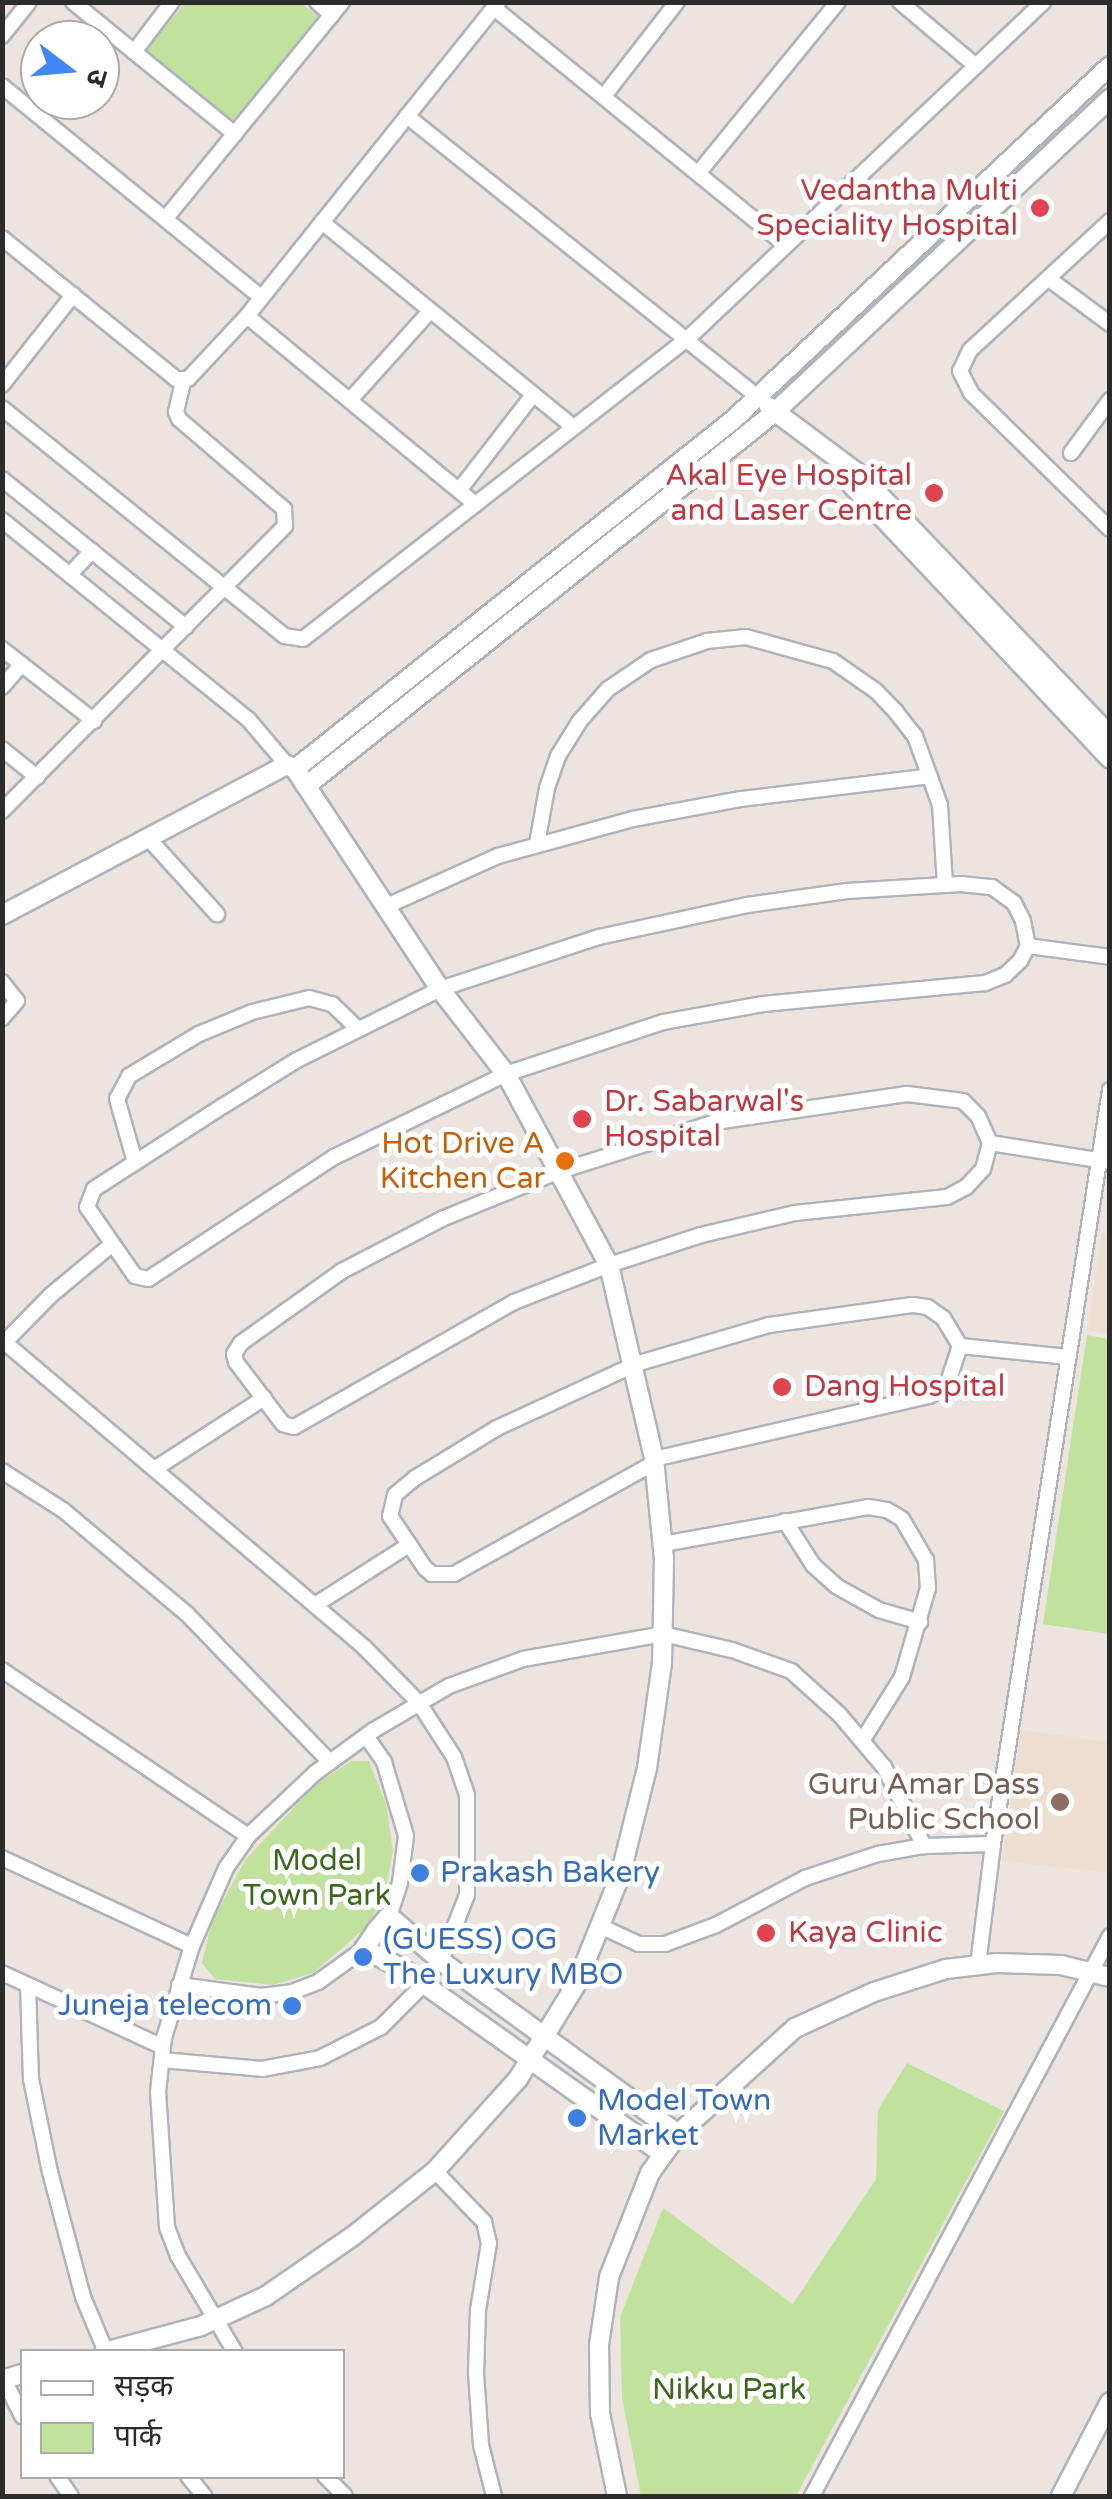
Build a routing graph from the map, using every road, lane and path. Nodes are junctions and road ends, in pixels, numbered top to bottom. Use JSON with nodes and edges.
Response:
{"nodes":[{"id":1,"x":29,"y":2,"type":"edge"},
{"id":2,"x":73,"y":2,"type":"edge"},
{"id":3,"x":172,"y":2,"type":"edge"},
{"id":4,"x":317,"y":2,"type":"edge"},
{"id":5,"x":677,"y":2,"type":"edge"},
{"id":6,"x":838,"y":2,"type":"edge"},
{"id":7,"x":900,"y":2,"type":"edge"},
{"id":8,"x":1042,"y":2,"type":"edge"},
{"id":9,"x":497,"y":5,"type":"edge"},
{"id":10,"x":337,"y":9,"type":"edge"},
{"id":11,"x":2,"y":36,"type":"edge"},
{"id":12,"x":134,"y":52,"type":"junction"},
{"id":13,"x":976,"y":66,"type":"junction"},
{"id":14,"x":1110,"y":66,"type":"edge"},
{"id":15,"x":2,"y":86,"type":"edge"},
{"id":16,"x":604,"y":96,"type":"junction"},
{"id":17,"x":1110,"y":98,"type":"edge"},
{"id":18,"x":407,"y":116,"type":"junction"},
{"id":19,"x":235,"y":134,"type":"junction"},
{"id":20,"x":700,"y":171,"type":"junction"},
{"id":21,"x":166,"y":218,"type":"junction"},
{"id":22,"x":322,"y":222,"type":"junction"},
{"id":23,"x":1110,"y":222,"type":"edge"},
{"id":24,"x":2,"y":238,"type":"edge"},
{"id":25,"x":786,"y":245,"type":"junction"},
{"id":26,"x":1050,"y":278,"type":"junction"},
{"id":27,"x":73,"y":295,"type":"junction"},
{"id":28,"x":262,"y":298,"type":"junction"},
{"id":29,"x":430,"y":311,"type":"junction"},
{"id":30,"x":247,"y":316,"type":"junction"},
{"id":31,"x":1110,"y":324,"type":"edge"},
{"id":32,"x":685,"y":341,"type":"junction"},
{"id":33,"x":183,"y":382,"type":"junction"},
{"id":34,"x":2,"y":385,"type":"edge"},
{"id":35,"x":534,"y":395,"type":"junction"},
{"id":36,"x":758,"y":397,"type":"junction"},
{"id":37,"x":350,"y":400,"type":"junction"},
{"id":38,"x":1110,"y":400,"type":"edge"},
{"id":39,"x":2,"y":408,"type":"edge"},
{"id":40,"x":775,"y":412,"type":"junction"},
{"id":41,"x":572,"y":426,"type":"junction"},
{"id":42,"x":1071,"y":454,"type":"dead end"},
{"id":43,"x":838,"y":462,"type":"junction"},
{"id":44,"x":2,"y":480,"type":"edge"},
{"id":45,"x":460,"y":490,"type":"junction"},
{"id":46,"x":474,"y":503,"type":"junction"},
{"id":47,"x":1106,"y":519,"type":"edge"},
{"id":48,"x":2,"y":520,"type":"edge"},
{"id":49,"x":92,"y":551,"type":"junction"},
{"id":50,"x":70,"y":574,"type":"junction"},
{"id":51,"x":227,"y":586,"type":"junction"},
{"id":52,"x":186,"y":627,"type":"junction"},
{"id":53,"x":2,"y":649,"type":"edge"},
{"id":54,"x":164,"y":650,"type":"junction"},
{"id":55,"x":22,"y":664,"type":"junction"},
{"id":56,"x":2,"y":687,"type":"edge"},
{"id":57,"x":94,"y":721,"type":"junction"},
{"id":58,"x":1110,"y":736,"type":"edge"},
{"id":59,"x":2,"y":749,"type":"edge"},
{"id":60,"x":1110,"y":759,"type":"edge"},
{"id":61,"x":291,"y":767,"type":"junction"},
{"id":62,"x":930,"y":776,"type":"junction"},
{"id":63,"x":37,"y":778,"type":"junction"},
{"id":64,"x":306,"y":786,"type":"junction"},
{"id":65,"x":2,"y":811,"type":"edge"},
{"id":66,"x":148,"y":838,"type":"junction"},
{"id":67,"x":537,"y":844,"type":"junction"},
{"id":68,"x":945,"y":885,"type":"junction"},
{"id":69,"x":388,"y":905,"type":"junction"},
{"id":70,"x":217,"y":914,"type":"dead end"},
{"id":71,"x":2,"y":915,"type":"edge"},
{"id":72,"x":1028,"y":946,"type":"junction"},
{"id":73,"x":1110,"y":957,"type":"edge"},
{"id":74,"x":2,"y":982,"type":"edge"},
{"id":75,"x":440,"y":989,"type":"junction"},
{"id":76,"x":2,"y":1018,"type":"edge"},
{"id":77,"x":357,"y":1028,"type":"junction"},
{"id":78,"x":506,"y":1074,"type":"junction"},
{"id":79,"x":1110,"y":1090,"type":"edge"},
{"id":80,"x":990,"y":1142,"type":"junction"},
{"id":81,"x":1104,"y":1160,"type":"edge"},
{"id":82,"x":135,"y":1162,"type":"junction"},
{"id":83,"x":560,"y":1171,"type":"junction"},
{"id":84,"x":111,"y":1246,"type":"junction"},
{"id":85,"x":610,"y":1266,"type":"junction"},
{"id":86,"x":3,"y":1342,"type":"edge"},
{"id":87,"x":960,"y":1346,"type":"junction"},
{"id":88,"x":1068,"y":1357,"type":"junction"},
{"id":89,"x":636,"y":1364,"type":"junction"},
{"id":90,"x":264,"y":1398,"type":"junction"},
{"id":91,"x":654,"y":1461,"type":"junction"},
{"id":92,"x":156,"y":1468,"type":"junction"},
{"id":93,"x":2,"y":1471,"type":"edge"},
{"id":94,"x":785,"y":1521,"type":"junction"},
{"id":95,"x":663,"y":1544,"type":"junction"},
{"id":96,"x":409,"y":1545,"type":"junction"},
{"id":97,"x":314,"y":1604,"type":"junction"},
{"id":98,"x":920,"y":1622,"type":"junction"},
{"id":99,"x":663,"y":1634,"type":"junction"},
{"id":100,"x":2,"y":1670,"type":"edge"},
{"id":101,"x":419,"y":1704,"type":"junction"},
{"id":102,"x":366,"y":1736,"type":"junction"},
{"id":103,"x":862,"y":1741,"type":"junction"},
{"id":104,"x":330,"y":1762,"type":"junction"},
{"id":105,"x":248,"y":1836,"type":"junction"},
{"id":106,"x":992,"y":1844,"type":"junction"},
{"id":107,"x":924,"y":1846,"type":"junction"},
{"id":108,"x":2,"y":1858,"type":"edge"},
{"id":109,"x":388,"y":1916,"type":"junction"},
{"id":110,"x":600,"y":1926,"type":"junction"},
{"id":111,"x":1110,"y":1936,"type":"edge"},
{"id":112,"x":192,"y":1946,"type":"junction"},
{"id":113,"x":364,"y":1949,"type":"junction"},
{"id":114,"x":441,"y":1961,"type":"junction"},
{"id":115,"x":978,"y":1966,"type":"junction"},
{"id":116,"x":2,"y":1974,"type":"edge"},
{"id":117,"x":1102,"y":1975,"type":"edge"},
{"id":118,"x":424,"y":1984,"type":"junction"},
{"id":119,"x":28,"y":1985,"type":"junction"},
{"id":120,"x":179,"y":1985,"type":"junction"},
{"id":121,"x":547,"y":2037,"type":"junction"},
{"id":122,"x":162,"y":2054,"type":"junction"},
{"id":123,"x":531,"y":2060,"type":"junction"},
{"id":124,"x":678,"y":2134,"type":"junction"},
{"id":125,"x":663,"y":2154,"type":"junction"},
{"id":126,"x":435,"y":2171,"type":"junction"},
{"id":127,"x":215,"y":2320,"type":"junction"},
{"id":128,"x":104,"y":2349,"type":"edge"},
{"id":129,"x":112,"y":2349,"type":"edge"},
{"id":130,"x":232,"y":2349,"type":"edge"},
{"id":131,"x":3,"y":2378,"type":"edge"},
{"id":132,"x":1110,"y":2402,"type":"edge"},
{"id":133,"x":20,"y":2412,"type":"edge"},
{"id":134,"x":494,"y":2496,"type":"edge"},
{"id":135,"x":618,"y":2496,"type":"edge"},
{"id":136,"x":812,"y":2496,"type":"edge"},
{"id":137,"x":1061,"y":2496,"type":"edge"}],
"edges":[{"from":1,"to":11,"type":"street"},
{"from":2,"to":12,"type":"street"},
{"from":3,"to":12,"type":"street"},
{"from":4,"to":10,"type":"street"},
{"from":5,"to":16,"type":"street"},
{"from":6,"to":20,"type":"street"},
{"from":7,"to":13,"type":"street"},
{"from":8,"to":13,"type":"street"},
{"from":9,"to":16,"type":"street"},
{"from":9,"to":18,"type":"street"},
{"from":10,"to":19,"type":"street"},
{"from":12,"to":19,"type":"street"},
{"from":13,"to":25,"type":"street"},
{"from":14,"to":36,"type":"street"},
{"from":15,"to":21,"type":"street"},
{"from":16,"to":20,"type":"street"},
{"from":17,"to":40,"type":"street"},
{"from":18,"to":22,"type":"street"},
{"from":18,"to":32,"type":"street"},
{"from":19,"to":21,"type":"street"},
{"from":20,"to":25,"type":"street"},
{"from":21,"to":28,"type":"street"},
{"from":22,"to":28,"type":"street"},
{"from":22,"to":29,"type":"street"},
{"from":23,"to":26,"type":"street"},
{"from":24,"to":27,"type":"street"},
{"from":25,"to":32,"type":"street"},
{"from":26,"to":31,"type":"street"},
{"from":26,"to":47,"type":"street"},
{"from":27,"to":33,"type":"street"},
{"from":27,"to":34,"type":"street"},
{"from":28,"to":30,"type":"street"},
{"from":29,"to":35,"type":"street"},
{"from":29,"to":37,"type":"street"},
{"from":30,"to":33,"type":"street"},
{"from":30,"to":37,"type":"street"},
{"from":32,"to":36,"type":"street"},
{"from":32,"to":41,"type":"street"},
{"from":33,"to":51,"type":"street"},
{"from":35,"to":41,"type":"street"},
{"from":35,"to":45,"type":"street"},
{"from":36,"to":40,"type":"street"},
{"from":36,"to":61,"type":"street"},
{"from":37,"to":45,"type":"street"},
{"from":38,"to":42,"type":"street"},
{"from":39,"to":51,"type":"street"},
{"from":40,"to":43,"type":"street"},
{"from":40,"to":64,"type":"street"},
{"from":41,"to":46,"type":"street"},
{"from":43,"to":58,"type":"street"},
{"from":43,"to":60,"type":"street"},
{"from":44,"to":49,"type":"street"},
{"from":45,"to":46,"type":"street"},
{"from":46,"to":51,"type":"street"},
{"from":48,"to":50,"type":"street"},
{"from":49,"to":50,"type":"street"},
{"from":49,"to":52,"type":"street"},
{"from":50,"to":54,"type":"street"},
{"from":51,"to":52,"type":"street"},
{"from":52,"to":54,"type":"street"},
{"from":53,"to":55,"type":"street"},
{"from":54,"to":57,"type":"street"},
{"from":54,"to":61,"type":"street"},
{"from":55,"to":56,"type":"street"},
{"from":55,"to":57,"type":"street"},
{"from":57,"to":63,"type":"street"},
{"from":59,"to":63,"type":"street"},
{"from":61,"to":64,"type":"street"},
{"from":61,"to":66,"type":"street"},
{"from":62,"to":67,"type":"street"},
{"from":62,"to":67,"type":"street"},
{"from":62,"to":68,"type":"street"},
{"from":63,"to":65,"type":"street"},
{"from":64,"to":69,"type":"street"},
{"from":66,"to":70,"type":"street"},
{"from":66,"to":71,"type":"street"},
{"from":67,"to":69,"type":"street"},
{"from":68,"to":72,"type":"street"},
{"from":68,"to":75,"type":"street"},
{"from":69,"to":75,"type":"street"},
{"from":72,"to":73,"type":"street"},
{"from":72,"to":78,"type":"street"},
{"from":74,"to":76,"type":"street"},
{"from":75,"to":77,"type":"street"},
{"from":75,"to":78,"type":"street"},
{"from":77,"to":82,"type":"street"},
{"from":77,"to":82,"type":"street"},
{"from":78,"to":83,"type":"street"},
{"from":78,"to":84,"type":"street"},
{"from":79,"to":81,"type":"street"},
{"from":80,"to":81,"type":"street"},
{"from":80,"to":83,"type":"street"},
{"from":80,"to":85,"type":"street"},
{"from":81,"to":88,"type":"street"},
{"from":82,"to":84,"type":"street"},
{"from":83,"to":85,"type":"street"},
{"from":83,"to":90,"type":"street"},
{"from":84,"to":86,"type":"street"},
{"from":85,"to":89,"type":"street"},
{"from":85,"to":90,"type":"street"},
{"from":86,"to":92,"type":"street"},
{"from":87,"to":88,"type":"street"},
{"from":87,"to":89,"type":"street"},
{"from":87,"to":91,"type":"street"},
{"from":88,"to":106,"type":"street"},
{"from":89,"to":91,"type":"street"},
{"from":89,"to":96,"type":"street"},
{"from":90,"to":92,"type":"street"},
{"from":91,"to":95,"type":"street"},
{"from":91,"to":96,"type":"street"},
{"from":92,"to":97,"type":"street"},
{"from":93,"to":104,"type":"street"},
{"from":94,"to":95,"type":"street"},
{"from":94,"to":98,"type":"street"},
{"from":94,"to":98,"type":"street"},
{"from":95,"to":99,"type":"street"},
{"from":96,"to":97,"type":"street"},
{"from":97,"to":101,"type":"street"},
{"from":98,"to":103,"type":"street"},
{"from":99,"to":101,"type":"street"},
{"from":99,"to":103,"type":"street"},
{"from":99,"to":110,"type":"street"},
{"from":100,"to":105,"type":"street"},
{"from":101,"to":102,"type":"street"},
{"from":101,"to":114,"type":"street"},
{"from":102,"to":104,"type":"street"},
{"from":102,"to":109,"type":"street"},
{"from":103,"to":107,"type":"street"},
{"from":104,"to":105,"type":"street"},
{"from":105,"to":112,"type":"street"},
{"from":106,"to":107,"type":"street"},
{"from":106,"to":115,"type":"street"},
{"from":107,"to":110,"type":"street"},
{"from":108,"to":112,"type":"street"},
{"from":109,"to":113,"type":"street"},
{"from":109,"to":114,"type":"street"},
{"from":110,"to":121,"type":"street"},
{"from":111,"to":117,"type":"street"},
{"from":112,"to":120,"type":"street"},
{"from":113,"to":118,"type":"street"},
{"from":113,"to":120,"type":"street"},
{"from":114,"to":121,"type":"street"},
{"from":115,"to":117,"type":"street"},
{"from":115,"to":124,"type":"street"},
{"from":116,"to":119,"type":"street"},
{"from":117,"to":136,"type":"street"},
{"from":118,"to":122,"type":"street"},
{"from":118,"to":123,"type":"street"},
{"from":119,"to":122,"type":"street"},
{"from":119,"to":128,"type":"street"},
{"from":120,"to":122,"type":"street"},
{"from":121,"to":123,"type":"street"},
{"from":121,"to":124,"type":"street"},
{"from":122,"to":127,"type":"street"},
{"from":123,"to":125,"type":"street"},
{"from":123,"to":126,"type":"street"},
{"from":124,"to":125,"type":"street"},
{"from":125,"to":135,"type":"street"},
{"from":126,"to":127,"type":"street"},
{"from":126,"to":134,"type":"street"},
{"from":127,"to":129,"type":"street"},
{"from":127,"to":130,"type":"street"},
{"from":131,"to":133,"type":"street"},
{"from":132,"to":137,"type":"street"}]}
